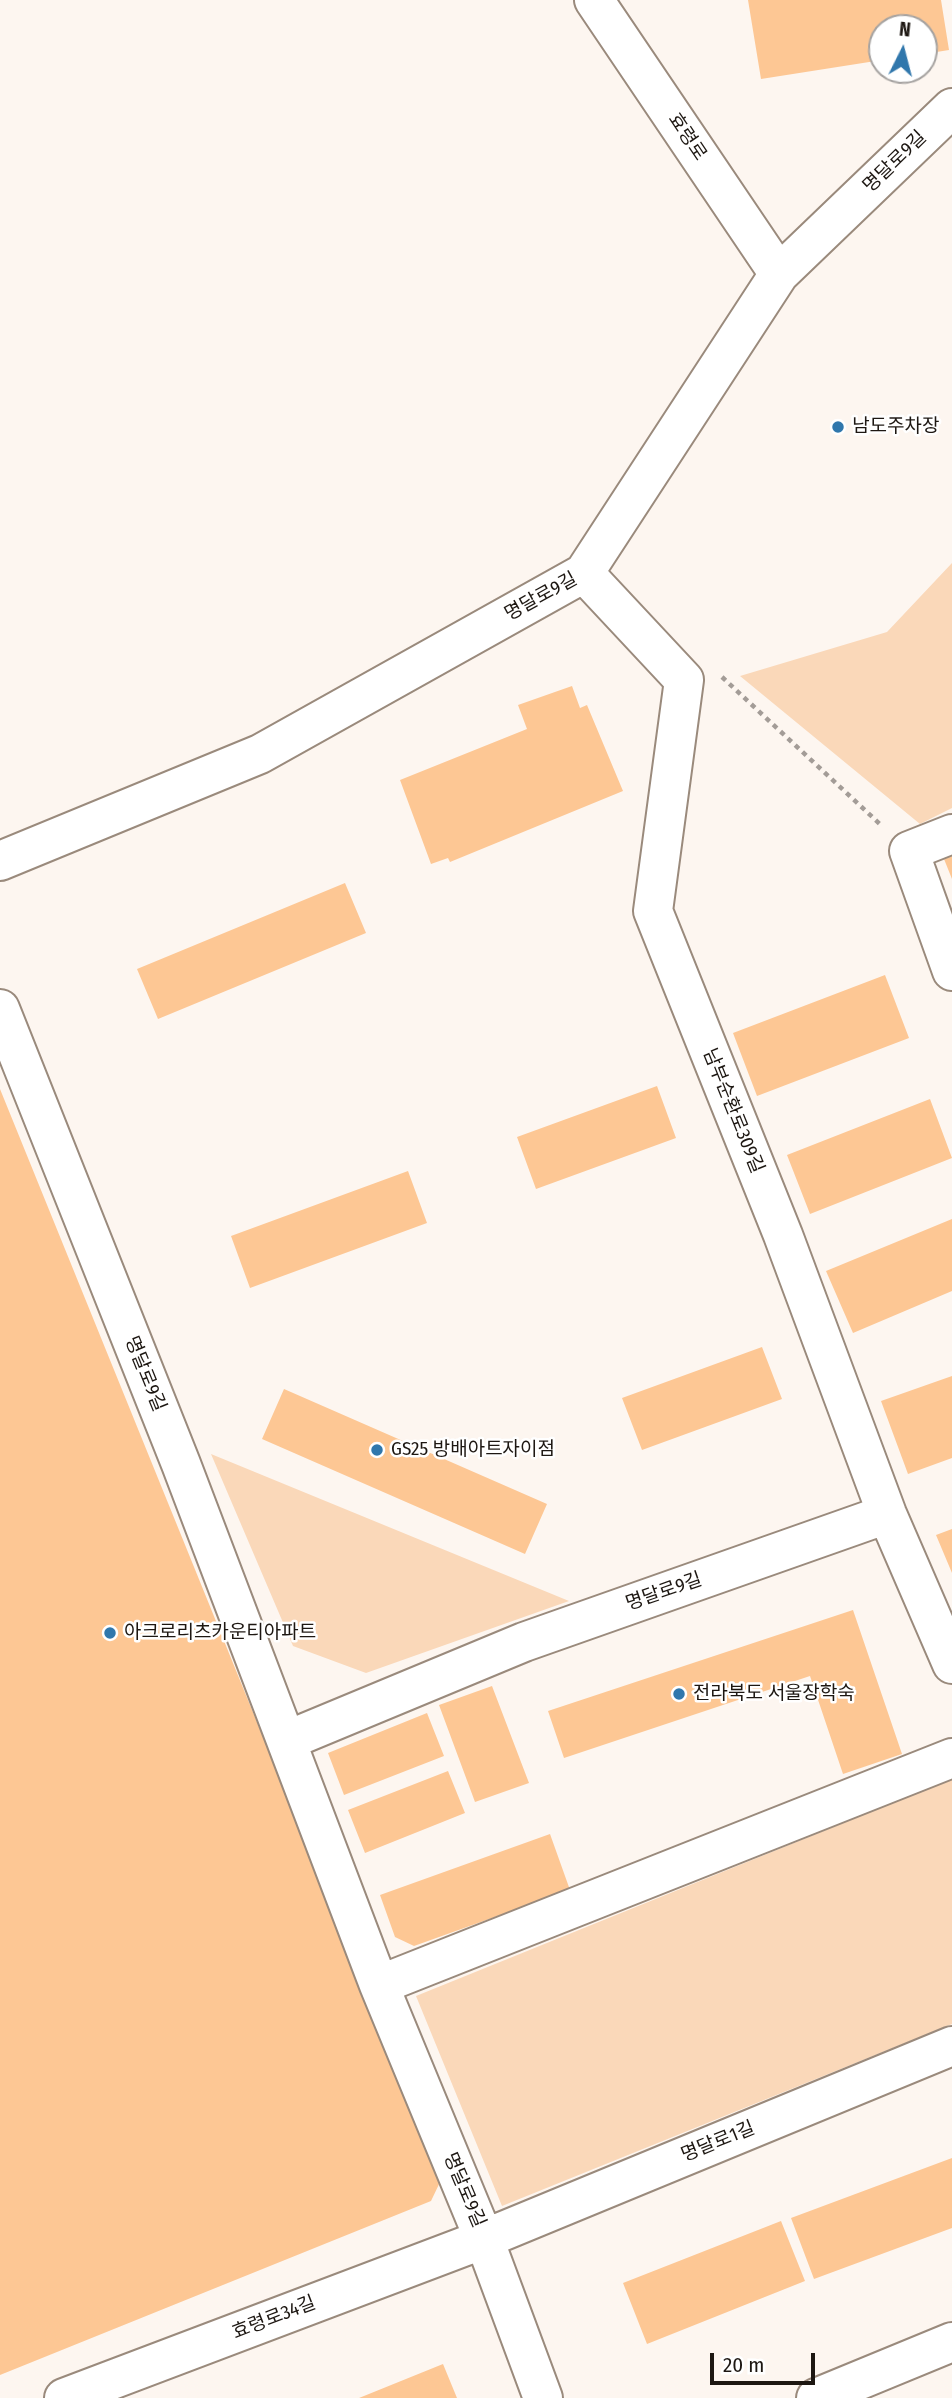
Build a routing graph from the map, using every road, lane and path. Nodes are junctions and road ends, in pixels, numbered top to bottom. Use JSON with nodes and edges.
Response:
{"nodes":[{"id":1,"x":594,"y":0,"type":"edge"},
{"id":2,"x":952,"y":108,"type":"edge"},
{"id":3,"x":779,"y":274,"type":"junction"},
{"id":4,"x":584,"y":573,"type":"junction"},
{"id":5,"x":684,"y":680,"type":"junction"},
{"id":6,"x":952,"y":834,"type":"edge"},
{"id":7,"x":909,"y":851,"type":"junction"},
{"id":8,"x":0,"y":861,"type":"edge"},
{"id":9,"x":952,"y":971,"type":"edge"},
{"id":10,"x":0,"y":1009,"type":"edge"},
{"id":11,"x":887,"y":1514,"type":"junction"},
{"id":12,"x":952,"y":1664,"type":"edge"},
{"id":13,"x":288,"y":1740,"type":"junction"},
{"id":14,"x":952,"y":1758,"type":"edge"},
{"id":15,"x":379,"y":1985,"type":"junction"},
{"id":16,"x":952,"y":2046,"type":"edge"},
{"id":17,"x":484,"y":2239,"type":"junction"},
{"id":18,"x":952,"y":2342,"type":"edge"},
{"id":19,"x":64,"y":2398,"type":"edge"},
{"id":20,"x":543,"y":2398,"type":"edge"},
{"id":21,"x":816,"y":2398,"type":"edge"}],
"edges":[{"from":1,"to":3,"type":"street","name":"효령로"},
{"from":2,"to":3,"type":"street","name":"명달로9길"},
{"from":3,"to":4,"type":"street","name":"명달로9길"},
{"from":4,"to":5,"type":"street"},
{"from":4,"to":8,"type":"street","name":"명달로9길"},
{"from":5,"to":7,"type":"path"},
{"from":5,"to":11,"type":"street","name":"남부순환로309길"},
{"from":6,"to":7,"type":"street"},
{"from":7,"to":9,"type":"street"},
{"from":10,"to":13,"type":"street","name":"명달로9길"},
{"from":11,"to":12,"type":"street","name":"남부순환로309길"},
{"from":11,"to":13,"type":"street","name":"명달로9길"},
{"from":13,"to":15,"type":"street","name":"명달로9길"},
{"from":14,"to":15,"type":"street"},
{"from":15,"to":17,"type":"street","name":"명달로9길"},
{"from":16,"to":17,"type":"street","name":"명달로1길"},
{"from":17,"to":19,"type":"street","name":"효령로34길"},
{"from":17,"to":20,"type":"street","name":"명달로9길"},
{"from":18,"to":21,"type":"street"}]}
